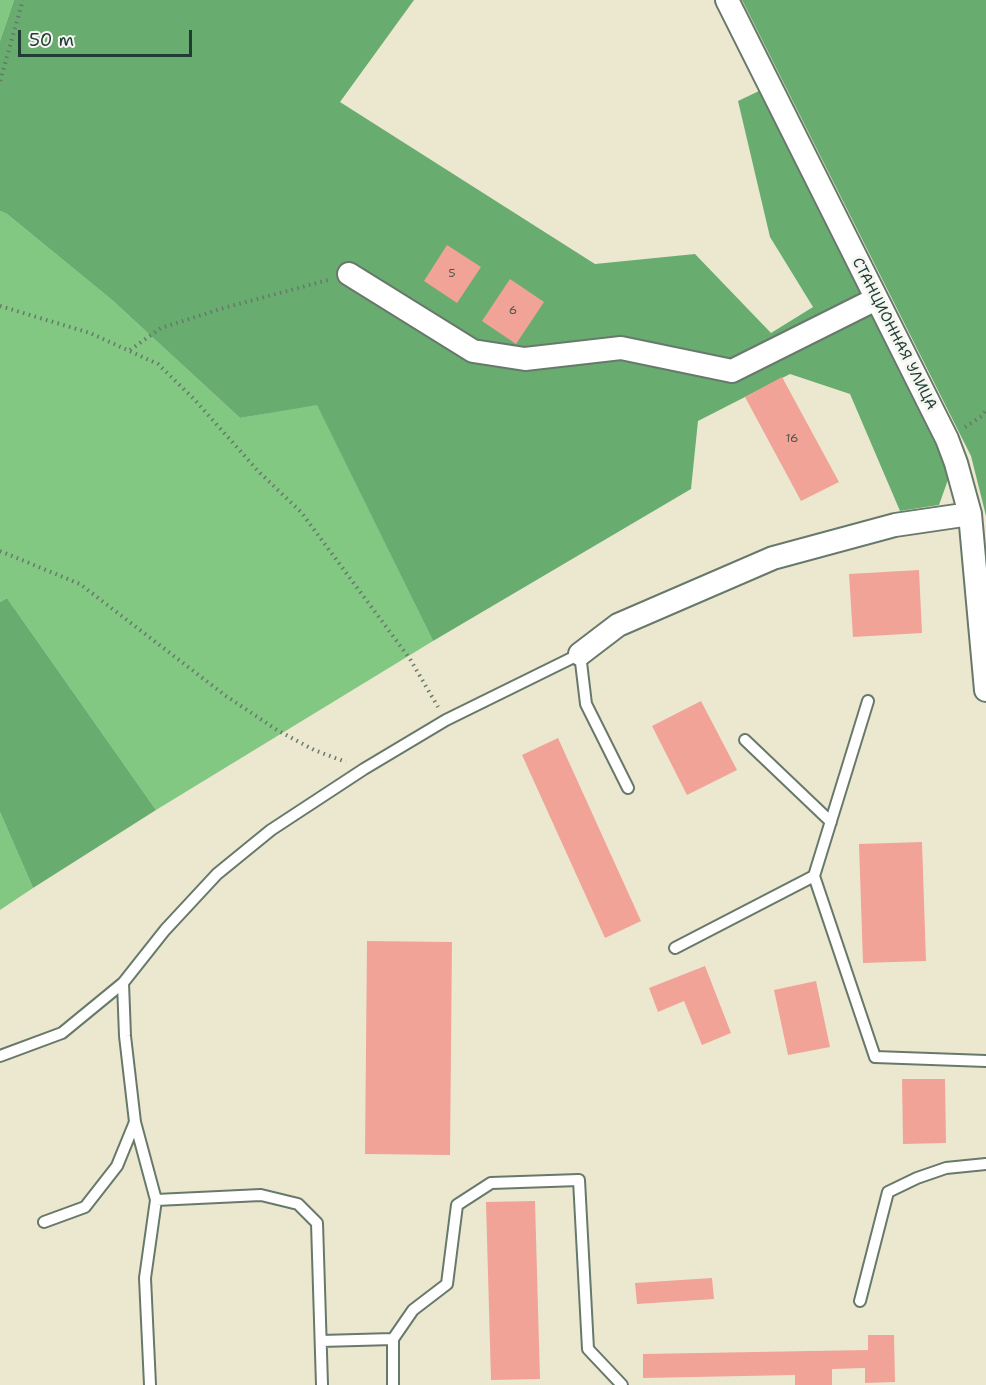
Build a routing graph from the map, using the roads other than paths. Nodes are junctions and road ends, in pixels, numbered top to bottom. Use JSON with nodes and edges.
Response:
{"nodes":[{"id":1,"x":726,"y":0,"type":"edge"},
{"id":2,"x":350,"y":274,"type":"road end"},
{"id":3,"x":876,"y":299,"type":"junction"},
{"id":4,"x":970,"y":514,"type":"junction"},
{"id":5,"x":580,"y":654,"type":"junction"},
{"id":6,"x":986,"y":690,"type":"edge"},
{"id":7,"x":868,"y":701,"type":"dead end"},
{"id":8,"x":745,"y":740,"type":"dead end"},
{"id":9,"x":628,"y":788,"type":"dead end"},
{"id":10,"x":831,"y":822,"type":"junction"},
{"id":11,"x":814,"y":876,"type":"junction"},
{"id":12,"x":675,"y":948,"type":"dead end"},
{"id":13,"x":123,"y":982,"type":"junction"},
{"id":14,"x":0,"y":1056,"type":"edge"},
{"id":15,"x":986,"y":1061,"type":"edge"},
{"id":16,"x":135,"y":1122,"type":"junction"},
{"id":17,"x":986,"y":1164,"type":"edge"},
{"id":18,"x":156,"y":1200,"type":"junction"},
{"id":19,"x":44,"y":1222,"type":"dead end"},
{"id":20,"x":860,"y":1301,"type":"dead end"},
{"id":21,"x":393,"y":1339,"type":"junction"},
{"id":22,"x":321,"y":1341,"type":"junction"},
{"id":23,"x":150,"y":1385,"type":"edge"},
{"id":24,"x":322,"y":1385,"type":"edge"},
{"id":25,"x":393,"y":1385,"type":"edge"},
{"id":26,"x":622,"y":1385,"type":"edge"}],
"edges":[{"from":1,"to":3,"type":"street","name":"СТАНЦИОННАЯ УЛИЦА"},
{"from":2,"to":3,"type":"street"},
{"from":3,"to":4,"type":"street","name":"СТАНЦИОННАЯ УЛИЦА"},
{"from":4,"to":5,"type":"street"},
{"from":4,"to":6,"type":"street","name":"СТАНЦИОННАЯ УЛИЦА"},
{"from":5,"to":9,"type":"lane"},
{"from":5,"to":13,"type":"lane"},
{"from":7,"to":10,"type":"lane"},
{"from":8,"to":10,"type":"lane"},
{"from":10,"to":11,"type":"lane"},
{"from":11,"to":12,"type":"lane"},
{"from":11,"to":15,"type":"lane"},
{"from":13,"to":14,"type":"lane"},
{"from":13,"to":16,"type":"lane"},
{"from":16,"to":18,"type":"lane"},
{"from":16,"to":19,"type":"lane"},
{"from":17,"to":20,"type":"lane"},
{"from":18,"to":22,"type":"lane"},
{"from":18,"to":23,"type":"lane"},
{"from":21,"to":22,"type":"lane"},
{"from":21,"to":25,"type":"lane"},
{"from":21,"to":26,"type":"lane"},
{"from":22,"to":24,"type":"lane"}]}
